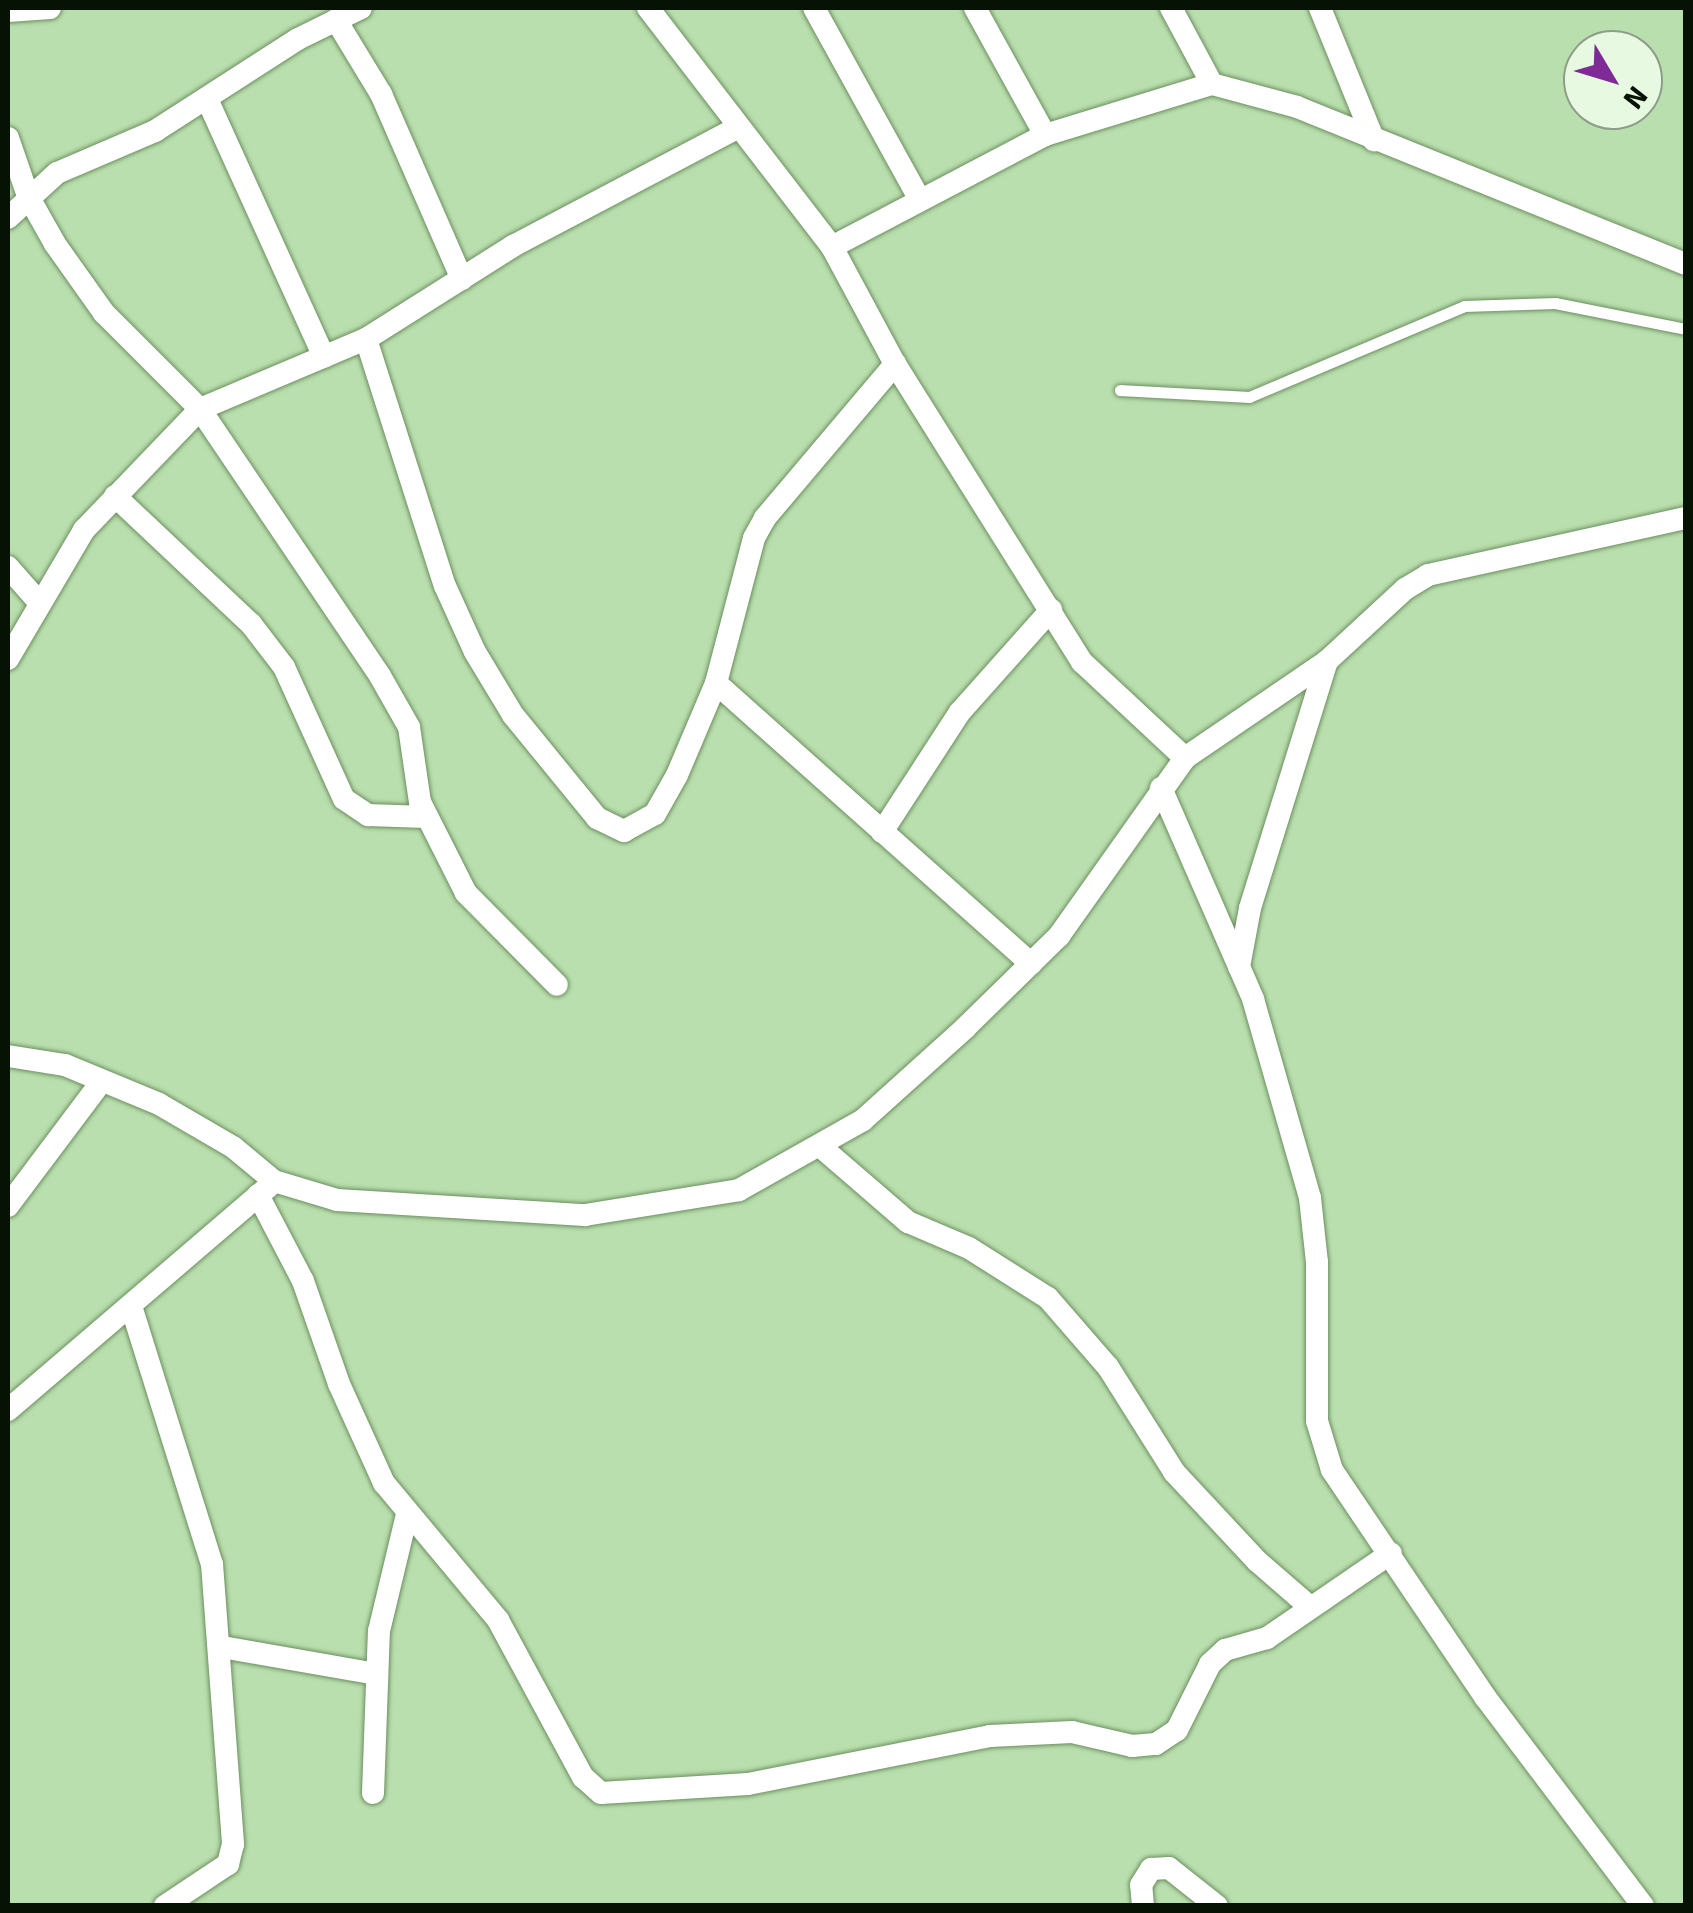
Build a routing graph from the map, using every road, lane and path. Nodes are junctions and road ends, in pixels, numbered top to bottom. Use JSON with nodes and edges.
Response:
{"nodes":[{"id":1,"x":50,"y":8,"type":"edge"},
{"id":2,"x":362,"y":8,"type":"edge"},
{"id":3,"x":648,"y":8,"type":"edge"},
{"id":4,"x":814,"y":8,"type":"edge"},
{"id":5,"x":975,"y":8,"type":"edge"},
{"id":6,"x":1171,"y":8,"type":"edge"},
{"id":7,"x":1320,"y":8,"type":"edge"},
{"id":8,"x":8,"y":11,"type":"edge"},
{"id":9,"x":336,"y":20,"type":"junction"},
{"id":10,"x":1212,"y":84,"type":"junction"},
{"id":11,"x":208,"y":99,"type":"junction"},
{"id":12,"x":739,"y":127,"type":"junction"},
{"id":13,"x":1045,"y":135,"type":"junction"},
{"id":14,"x":8,"y":138,"type":"edge"},
{"id":15,"x":1374,"y":140,"type":"junction"},
{"id":16,"x":28,"y":196,"type":"junction"},
{"id":17,"x":920,"y":200,"type":"junction"},
{"id":18,"x":8,"y":218,"type":"edge"},
{"id":19,"x":832,"y":247,"type":"junction"},
{"id":20,"x":1686,"y":264,"type":"edge"},
{"id":21,"x":462,"y":279,"type":"junction"},
{"id":22,"x":1686,"y":329,"type":"edge"},
{"id":23,"x":366,"y":339,"type":"junction"},
{"id":24,"x":324,"y":357,"type":"junction"},
{"id":25,"x":895,"y":364,"type":"junction"},
{"id":26,"x":1120,"y":390,"type":"dead end"},
{"id":27,"x":200,"y":409,"type":"junction"},
{"id":28,"x":115,"y":496,"type":"junction"},
{"id":29,"x":1686,"y":518,"type":"edge"},
{"id":30,"x":8,"y":567,"type":"edge"},
{"id":31,"x":38,"y":601,"type":"junction"},
{"id":32,"x":1051,"y":610,"type":"junction"},
{"id":33,"x":8,"y":660,"type":"edge"},
{"id":34,"x":1326,"y":660,"type":"junction"},
{"id":35,"x":716,"y":683,"type":"junction"},
{"id":36,"x":1186,"y":758,"type":"junction"},
{"id":37,"x":1161,"y":788,"type":"junction"},
{"id":38,"x":426,"y":816,"type":"junction"},
{"id":39,"x":882,"y":832,"type":"junction"},
{"id":40,"x":1031,"y":964,"type":"junction"},
{"id":41,"x":1239,"y":967,"type":"junction"},
{"id":42,"x":558,"y":985,"type":"dead end"},
{"id":43,"x":8,"y":1056,"type":"edge"},
{"id":44,"x":102,"y":1081,"type":"junction"},
{"id":45,"x":821,"y":1146,"type":"junction"},
{"id":46,"x":266,"y":1188,"type":"junction"},
{"id":47,"x":8,"y":1206,"type":"edge"},
{"id":48,"x":131,"y":1306,"type":"junction"},
{"id":49,"x":8,"y":1410,"type":"edge"},
{"id":50,"x":407,"y":1514,"type":"junction"},
{"id":51,"x":1391,"y":1554,"type":"junction"},
{"id":52,"x":1310,"y":1607,"type":"junction"},
{"id":53,"x":222,"y":1647,"type":"junction"},
{"id":54,"x":376,"y":1674,"type":"junction"},
{"id":55,"x":373,"y":1793,"type":"dead end"},
{"id":56,"x":165,"y":1906,"type":"edge"},
{"id":57,"x":1143,"y":1906,"type":"edge"},
{"id":58,"x":1217,"y":1906,"type":"edge"},
{"id":59,"x":1643,"y":1906,"type":"edge"}],
"edges":[{"from":1,"to":8,"type":"street"},
{"from":2,"to":9,"type":"street"},
{"from":3,"to":12,"type":"street"},
{"from":4,"to":17,"type":"street"},
{"from":5,"to":13,"type":"street"},
{"from":6,"to":10,"type":"street"},
{"from":7,"to":15,"type":"street"},
{"from":9,"to":11,"type":"street"},
{"from":9,"to":21,"type":"street"},
{"from":10,"to":13,"type":"street"},
{"from":10,"to":15,"type":"street"},
{"from":11,"to":16,"type":"street"},
{"from":11,"to":24,"type":"street"},
{"from":12,"to":19,"type":"street"},
{"from":12,"to":21,"type":"street"},
{"from":13,"to":17,"type":"street"},
{"from":14,"to":16,"type":"street"},
{"from":15,"to":20,"type":"street"},
{"from":16,"to":18,"type":"street"},
{"from":16,"to":27,"type":"street"},
{"from":17,"to":19,"type":"street"},
{"from":19,"to":25,"type":"street"},
{"from":21,"to":23,"type":"street"},
{"from":22,"to":26,"type":"lane"},
{"from":23,"to":24,"type":"street"},
{"from":23,"to":35,"type":"street"},
{"from":24,"to":27,"type":"street"},
{"from":25,"to":32,"type":"street"},
{"from":25,"to":35,"type":"street"},
{"from":27,"to":28,"type":"street"},
{"from":27,"to":38,"type":"street"},
{"from":28,"to":31,"type":"street"},
{"from":28,"to":38,"type":"street"},
{"from":29,"to":34,"type":"street"},
{"from":30,"to":31,"type":"street"},
{"from":31,"to":33,"type":"street"},
{"from":32,"to":36,"type":"street"},
{"from":32,"to":39,"type":"street"},
{"from":34,"to":36,"type":"street"},
{"from":34,"to":41,"type":"street"},
{"from":35,"to":39,"type":"street"},
{"from":36,"to":37,"type":"street"},
{"from":37,"to":40,"type":"street"},
{"from":37,"to":41,"type":"street"},
{"from":38,"to":42,"type":"street"},
{"from":39,"to":40,"type":"street"},
{"from":40,"to":45,"type":"street"},
{"from":41,"to":51,"type":"street"},
{"from":43,"to":44,"type":"street"},
{"from":44,"to":46,"type":"street"},
{"from":44,"to":47,"type":"street"},
{"from":45,"to":46,"type":"street"},
{"from":45,"to":52,"type":"street"},
{"from":46,"to":48,"type":"street"},
{"from":46,"to":50,"type":"street"},
{"from":48,"to":49,"type":"street"},
{"from":48,"to":53,"type":"street"},
{"from":50,"to":52,"type":"street"},
{"from":50,"to":54,"type":"street"},
{"from":51,"to":52,"type":"street"},
{"from":51,"to":59,"type":"street"},
{"from":53,"to":54,"type":"street"},
{"from":53,"to":56,"type":"street"},
{"from":54,"to":55,"type":"street"},
{"from":57,"to":58,"type":"street"}]}
